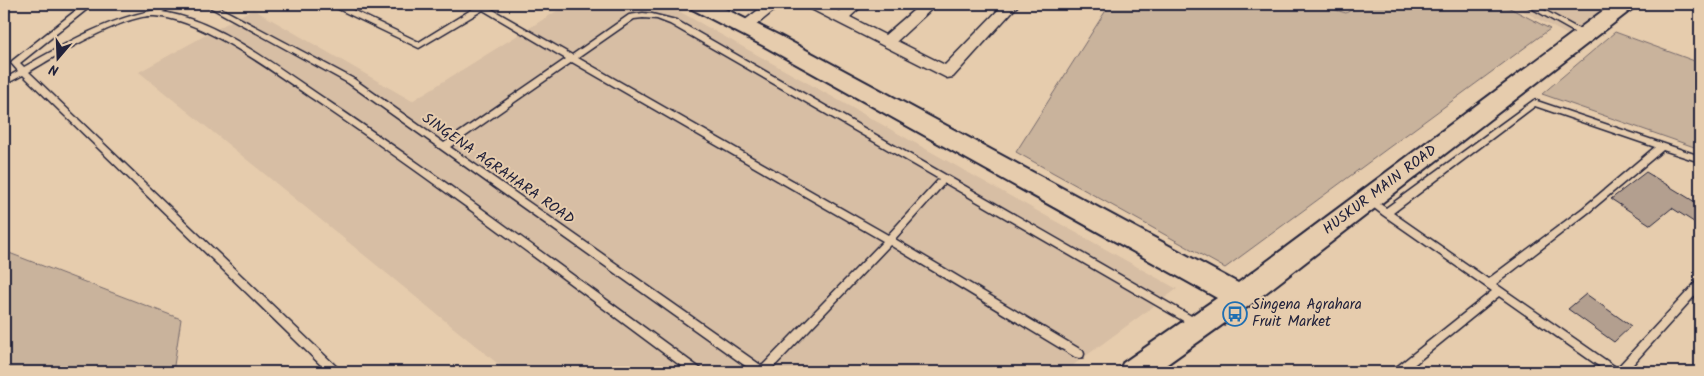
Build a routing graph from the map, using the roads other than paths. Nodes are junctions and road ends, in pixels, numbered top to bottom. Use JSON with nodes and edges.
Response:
{"nodes":[{"id":1,"x":173,"y":4,"type":"edge"},
{"id":2,"x":208,"y":4,"type":"edge"},
{"id":3,"x":335,"y":4,"type":"edge"},
{"id":4,"x":699,"y":4,"type":"edge"},
{"id":5,"x":775,"y":4,"type":"edge"},
{"id":6,"x":812,"y":4,"type":"edge"},
{"id":7,"x":857,"y":4,"type":"edge"},
{"id":8,"x":930,"y":4,"type":"edge"},
{"id":9,"x":1012,"y":4,"type":"edge"},
{"id":10,"x":1528,"y":4,"type":"edge"},
{"id":11,"x":1625,"y":4,"type":"edge"},
{"id":12,"x":87,"y":6,"type":"dead end"},
{"id":13,"x":485,"y":6,"type":"edge"},
{"id":14,"x":154,"y":13,"type":"junction"},
{"id":15,"x":840,"y":18,"type":"junction"},
{"id":16,"x":745,"y":27,"type":"junction"},
{"id":17,"x":1584,"y":34,"type":"junction"},
{"id":18,"x":887,"y":42,"type":"junction"},
{"id":19,"x":572,"y":58,"type":"junction"},
{"id":20,"x":23,"y":71,"type":"junction"},
{"id":21,"x":4,"y":82,"type":"edge"},
{"id":22,"x":1662,"y":146,"type":"junction"},
{"id":23,"x":444,"y":147,"type":"junction"},
{"id":24,"x":1700,"y":159,"type":"edge"},
{"id":25,"x":945,"y":178,"type":"junction"},
{"id":26,"x":1377,"y":206,"type":"junction"},
{"id":27,"x":889,"y":240,"type":"junction"},
{"id":28,"x":1488,"y":284,"type":"junction"},
{"id":29,"x":1700,"y":284,"type":"edge"},
{"id":30,"x":1499,"y":292,"type":"junction"},
{"id":31,"x":1240,"y":297,"type":"junction"},
{"id":32,"x":1200,"y":325,"type":"junction"},
{"id":33,"x":1079,"y":354,"type":"dead end"},
{"id":34,"x":335,"y":372,"type":"edge"},
{"id":35,"x":696,"y":372,"type":"edge"},
{"id":36,"x":762,"y":372,"type":"edge"},
{"id":37,"x":1133,"y":372,"type":"edge"},
{"id":38,"x":1398,"y":372,"type":"edge"},
{"id":39,"x":1615,"y":372,"type":"edge"},
{"id":40,"x":1620,"y":372,"type":"edge"}],
"edges":[{"from":1,"to":14,"type":"lane"},
{"from":2,"to":23,"type":"lane","name":"SINGENA AGRAHARA ROAD"},
{"from":3,"to":13,"type":"lane"},
{"from":4,"to":16,"type":"main road"},
{"from":5,"to":16,"type":"street"},
{"from":6,"to":15,"type":"street"},
{"from":7,"to":15,"type":"street"},
{"from":8,"to":18,"type":"street"},
{"from":9,"to":18,"type":"street"},
{"from":10,"to":17,"type":"lane"},
{"from":11,"to":17,"type":"main road","name":"HUSKUR MAIN ROAD"},
{"from":12,"to":20,"type":"lane"},
{"from":13,"to":19,"type":"lane"},
{"from":14,"to":20,"type":"lane"},
{"from":14,"to":35,"type":"lane"},
{"from":15,"to":18,"type":"street"},
{"from":16,"to":31,"type":"main road"},
{"from":17,"to":26,"type":"main road","name":"HUSKUR MAIN ROAD"},
{"from":19,"to":23,"type":"lane"},
{"from":19,"to":25,"type":"lane"},
{"from":19,"to":27,"type":"lane"},
{"from":20,"to":21,"type":"lane"},
{"from":20,"to":34,"type":"lane"},
{"from":22,"to":24,"type":"lane"},
{"from":22,"to":26,"type":"lane"},
{"from":22,"to":28,"type":"lane"},
{"from":23,"to":36,"type":"lane","name":"SINGENA AGRAHARA ROAD"},
{"from":25,"to":27,"type":"lane"},
{"from":25,"to":32,"type":"lane"},
{"from":26,"to":28,"type":"lane"},
{"from":26,"to":31,"type":"main road","name":"HUSKUR MAIN ROAD"},
{"from":27,"to":33,"type":"lane"},
{"from":27,"to":36,"type":"lane"},
{"from":28,"to":30,"type":"lane"},
{"from":29,"to":40,"type":"lane"},
{"from":30,"to":38,"type":"lane"},
{"from":30,"to":39,"type":"lane"},
{"from":31,"to":32,"type":"main road","name":"HUSKUR MAIN ROAD"},
{"from":32,"to":37,"type":"main road","name":"HUSKUR MAIN ROAD"}]}
